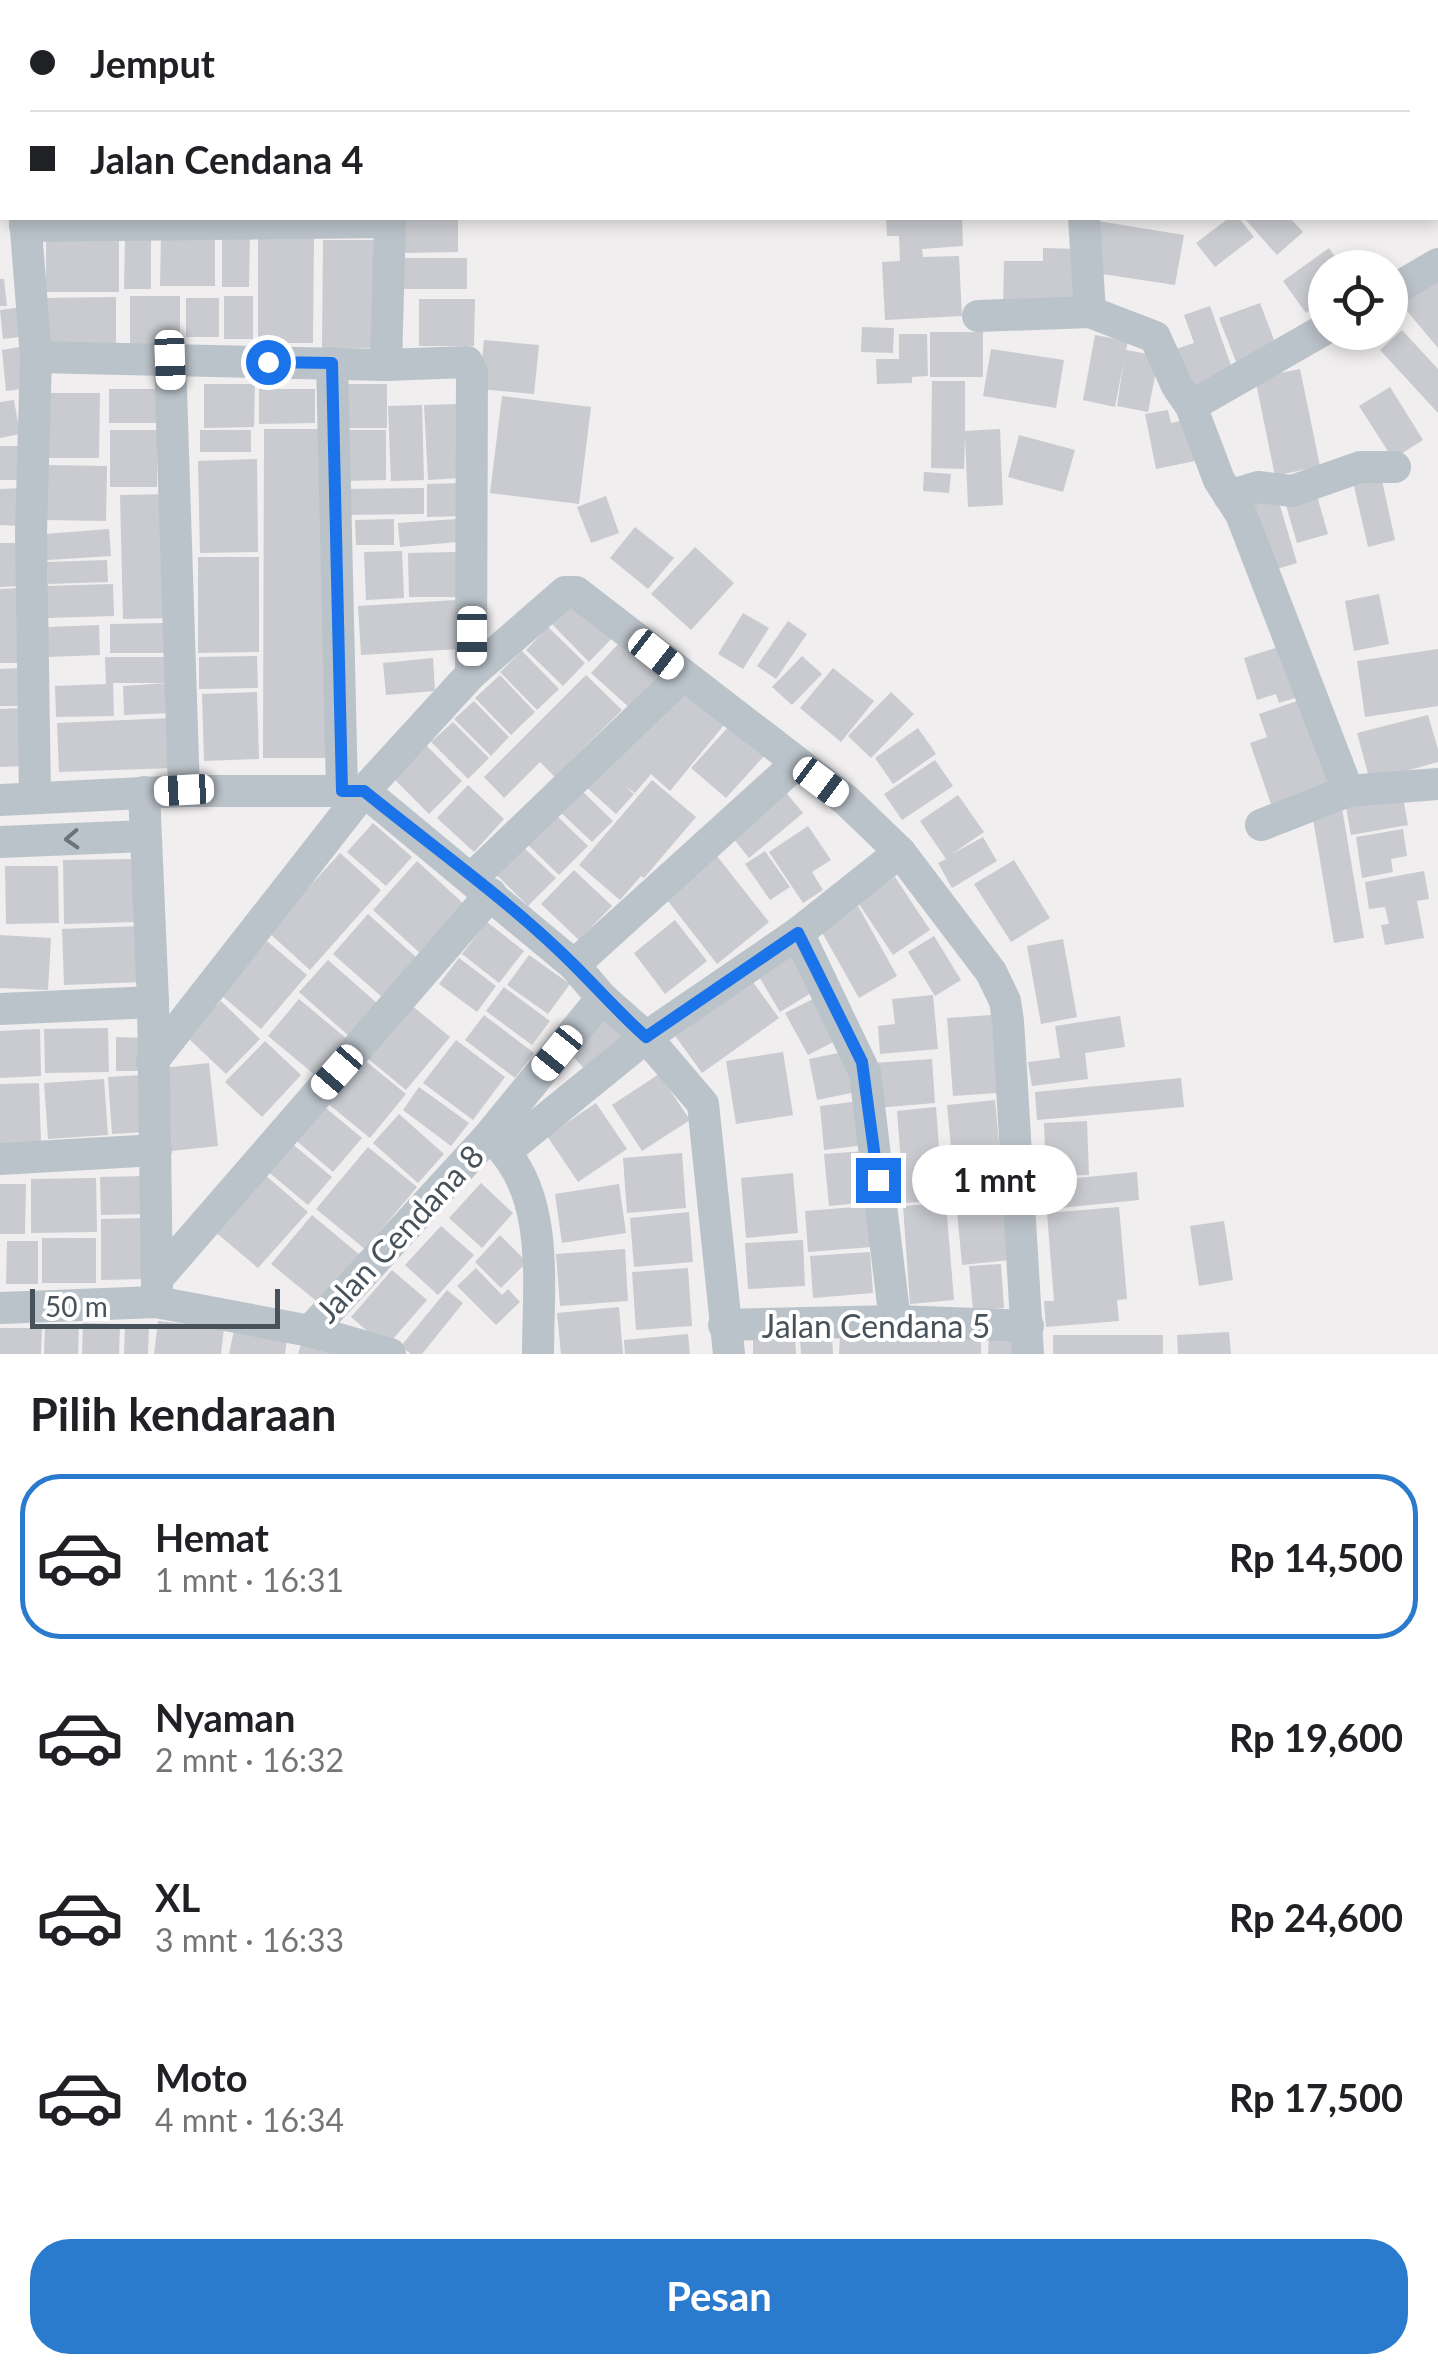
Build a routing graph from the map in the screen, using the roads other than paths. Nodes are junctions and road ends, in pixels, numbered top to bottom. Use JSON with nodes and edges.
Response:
{"nodes":[{"id":1,"x":390,"y":220,"type":"edge"},
{"id":2,"x":1084,"y":220,"type":"edge"},
{"id":3,"x":25,"y":222,"type":"edge"},
{"id":4,"x":1438,"y":264,"type":"edge"},
{"id":5,"x":1408,"y":282,"type":"edge"},
{"id":6,"x":1090,"y":312,"type":"junction"},
{"id":7,"x":978,"y":316,"type":"dead end"},
{"id":8,"x":1308,"y":339,"type":"edge"},
{"id":9,"x":36,"y":357,"type":"junction"},
{"id":10,"x":170,"y":360,"type":"junction"},
{"id":11,"x":332,"y":363,"type":"junction"},
{"id":12,"x":386,"y":366,"type":"junction"},
{"id":13,"x":1190,"y":406,"type":"junction"},
{"id":14,"x":1396,"y":467,"type":"dead end"},
{"id":15,"x":1229,"y":496,"type":"junction"},
{"id":16,"x":16,"y":532,"type":"edge"},
{"id":17,"x":472,"y":674,"type":"junction"},
{"id":18,"x":683,"y":675,"type":"junction"},
{"id":19,"x":797,"y":763,"type":"junction"},
{"id":20,"x":1438,"y":784,"type":"edge"},
{"id":21,"x":184,"y":790,"type":"junction"},
{"id":22,"x":353,"y":791,"type":"junction"},
{"id":23,"x":1348,"y":791,"type":"junction"},
{"id":24,"x":144,"y":792,"type":"junction"},
{"id":25,"x":35,"y":798,"type":"junction"},
{"id":26,"x":0,"y":800,"type":"edge"},
{"id":27,"x":1261,"y":825,"type":"dead end"},
{"id":28,"x":145,"y":836,"type":"junction"},
{"id":29,"x":0,"y":842,"type":"edge"},
{"id":30,"x":900,"y":852,"type":"junction"},
{"id":31,"x":482,"y":886,"type":"junction"},
{"id":32,"x":798,"y":933,"type":"junction"},
{"id":33,"x":574,"y":965,"type":"junction"},
{"id":34,"x":602,"y":998,"type":"junction"},
{"id":35,"x":152,"y":1002,"type":"junction"},
{"id":36,"x":0,"y":1009,"type":"edge"},
{"id":37,"x":646,"y":1037,"type":"junction"},
{"id":38,"x":152,"y":1062,"type":"junction"},
{"id":39,"x":497,"y":1144,"type":"junction"},
{"id":40,"x":156,"y":1150,"type":"junction"},
{"id":41,"x":0,"y":1158,"type":"edge"},
{"id":42,"x":156,"y":1290,"type":"junction"},
{"id":43,"x":0,"y":1308,"type":"edge"},
{"id":44,"x":895,"y":1321,"type":"junction"},
{"id":45,"x":310,"y":1330,"type":"junction"},
{"id":46,"x":727,"y":1340,"type":"edge"},
{"id":47,"x":1028,"y":1340,"type":"edge"},
{"id":48,"x":390,"y":1354,"type":"edge"},
{"id":49,"x":538,"y":1354,"type":"edge"}],
"edges":[{"from":1,"to":3,"type":"street"},
{"from":1,"to":12,"type":"street"},
{"from":2,"to":6,"type":"street"},
{"from":3,"to":9,"type":"street"},
{"from":4,"to":5,"type":"street"},
{"from":6,"to":7,"type":"street"},
{"from":6,"to":13,"type":"street"},
{"from":8,"to":13,"type":"street"},
{"from":9,"to":10,"type":"street"},
{"from":9,"to":16,"type":"street"},
{"from":10,"to":11,"type":"street"},
{"from":10,"to":21,"type":"street"},
{"from":11,"to":12,"type":"street"},
{"from":11,"to":22,"type":"street"},
{"from":12,"to":17,"type":"street"},
{"from":13,"to":15,"type":"street"},
{"from":14,"to":15,"type":"street"},
{"from":15,"to":23,"type":"street"},
{"from":16,"to":25,"type":"street"},
{"from":17,"to":18,"type":"street"},
{"from":17,"to":22,"type":"street"},
{"from":18,"to":19,"type":"street"},
{"from":18,"to":31,"type":"street"},
{"from":19,"to":30,"type":"street"},
{"from":19,"to":33,"type":"street"},
{"from":20,"to":23,"type":"street"},
{"from":21,"to":22,"type":"street"},
{"from":21,"to":24,"type":"street"},
{"from":22,"to":31,"type":"street"},
{"from":22,"to":38,"type":"street"},
{"from":23,"to":27,"type":"street"},
{"from":24,"to":25,"type":"street"},
{"from":24,"to":28,"type":"street"},
{"from":25,"to":26,"type":"street"},
{"from":28,"to":29,"type":"street","one_way":true},
{"from":28,"to":35,"type":"street"},
{"from":30,"to":32,"type":"street","name":"Jalan Cendana 8"},
{"from":30,"to":47,"type":"street"},
{"from":31,"to":33,"type":"street"},
{"from":31,"to":42,"type":"street"},
{"from":32,"to":37,"type":"street","name":"Jalan Cendana 8"},
{"from":32,"to":44,"type":"street"},
{"from":33,"to":34,"type":"street"},
{"from":34,"to":37,"type":"street"},
{"from":34,"to":39,"type":"street"},
{"from":35,"to":36,"type":"street"},
{"from":35,"to":38,"type":"street"},
{"from":37,"to":39,"type":"street","name":"Jalan Cendana 8"},
{"from":37,"to":46,"type":"street"},
{"from":38,"to":40,"type":"street"},
{"from":39,"to":45,"type":"street","name":"Jalan Cendana 8"},
{"from":39,"to":49,"type":"street"},
{"from":40,"to":41,"type":"street"},
{"from":40,"to":42,"type":"street"},
{"from":42,"to":43,"type":"street"},
{"from":42,"to":45,"type":"street"},
{"from":44,"to":46,"type":"street","name":"Jalan Cendana 5"},
{"from":44,"to":47,"type":"street","name":"Jalan Cendana 5"},
{"from":45,"to":48,"type":"street"}]}
